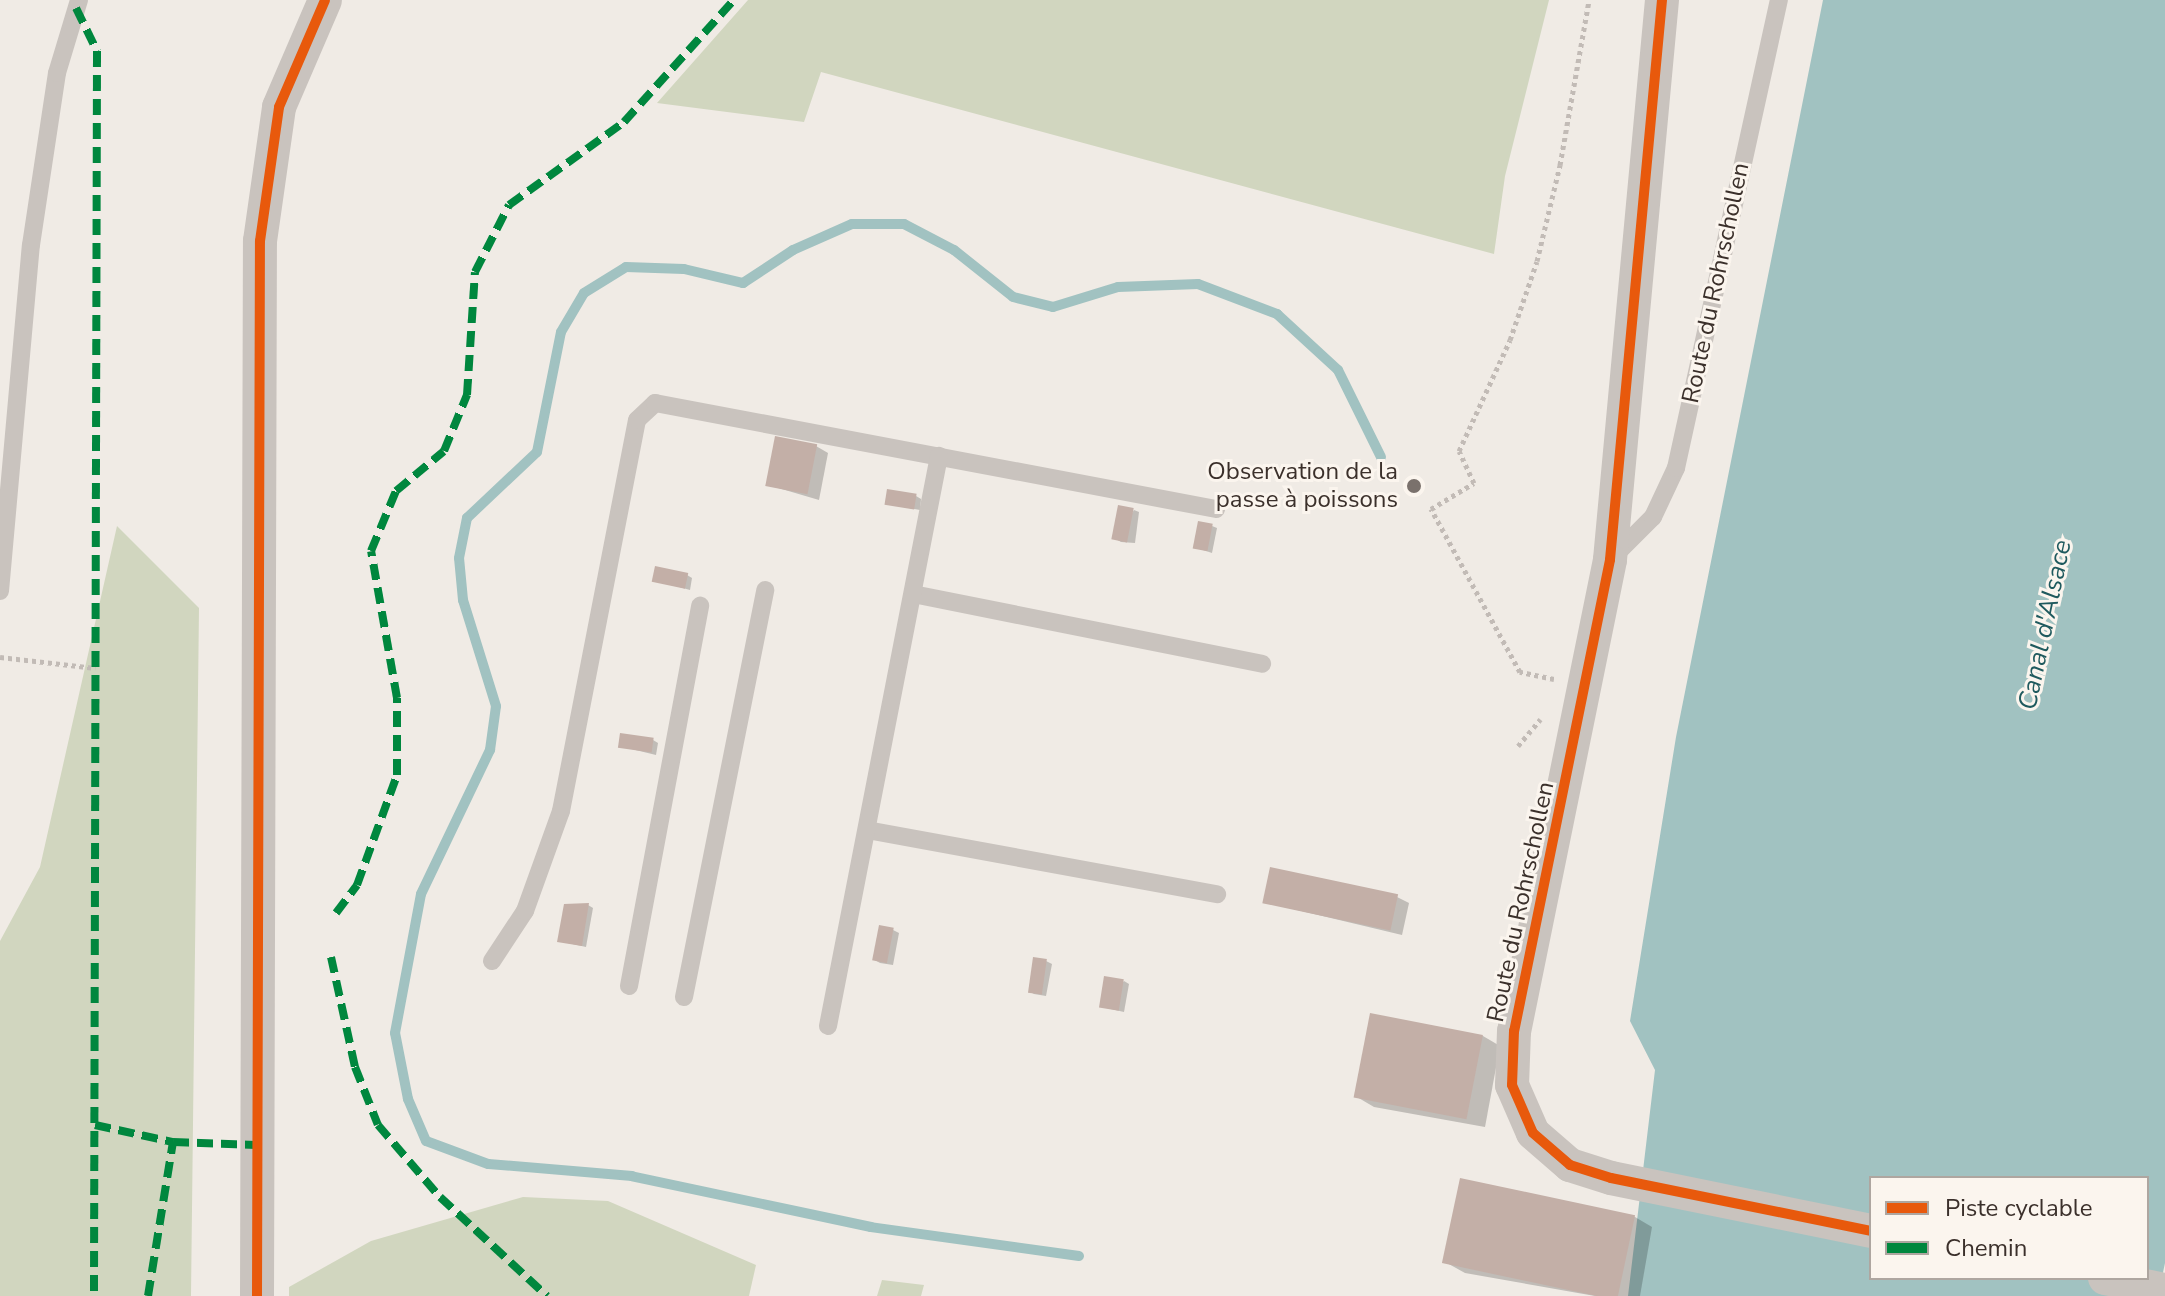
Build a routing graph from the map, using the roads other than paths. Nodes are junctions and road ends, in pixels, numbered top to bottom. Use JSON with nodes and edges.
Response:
{"nodes":[{"id":1,"x":79,"y":0,"type":"edge"},
{"id":2,"x":325,"y":0,"type":"edge"},
{"id":3,"x":1662,"y":0,"type":"edge"},
{"id":4,"x":1779,"y":0,"type":"edge"},
{"id":5,"x":939,"y":456,"type":"junction"},
{"id":6,"x":1216,"y":509,"type":"dead end"},
{"id":7,"x":1610,"y":560,"type":"junction"},
{"id":8,"x":765,"y":590,"type":"dead end"},
{"id":9,"x":0,"y":591,"type":"edge"},
{"id":10,"x":913,"y":594,"type":"junction"},
{"id":11,"x":700,"y":606,"type":"dead end"},
{"id":12,"x":1262,"y":664,"type":"dead end"},
{"id":13,"x":867,"y":830,"type":"junction"},
{"id":14,"x":1217,"y":894,"type":"dead end"},
{"id":15,"x":492,"y":961,"type":"dead end"},
{"id":16,"x":629,"y":986,"type":"dead end"},
{"id":17,"x":684,"y":997,"type":"dead end"},
{"id":18,"x":828,"y":1026,"type":"dead end"},
{"id":19,"x":1869,"y":1231,"type":"edge"},
{"id":20,"x":2115,"y":1280,"type":"edge"},
{"id":21,"x":2165,"y":1290,"type":"edge"},
{"id":22,"x":257,"y":1296,"type":"edge"}],
"edges":[{"from":1,"to":9,"type":"lane"},
{"from":2,"to":22,"type":"street"},
{"from":3,"to":7,"type":"street"},
{"from":4,"to":7,"type":"lane","name":"Route du Rohrschollen"},
{"from":5,"to":6,"type":"lane"},
{"from":5,"to":10,"type":"lane"},
{"from":5,"to":15,"type":"lane"},
{"from":7,"to":19,"type":"street","name":"Route du Rohrschollen"},
{"from":8,"to":17,"type":"lane"},
{"from":10,"to":12,"type":"lane"},
{"from":10,"to":13,"type":"lane"},
{"from":11,"to":16,"type":"lane"},
{"from":13,"to":14,"type":"lane"},
{"from":13,"to":18,"type":"lane"},
{"from":20,"to":21,"type":"street"}]}
